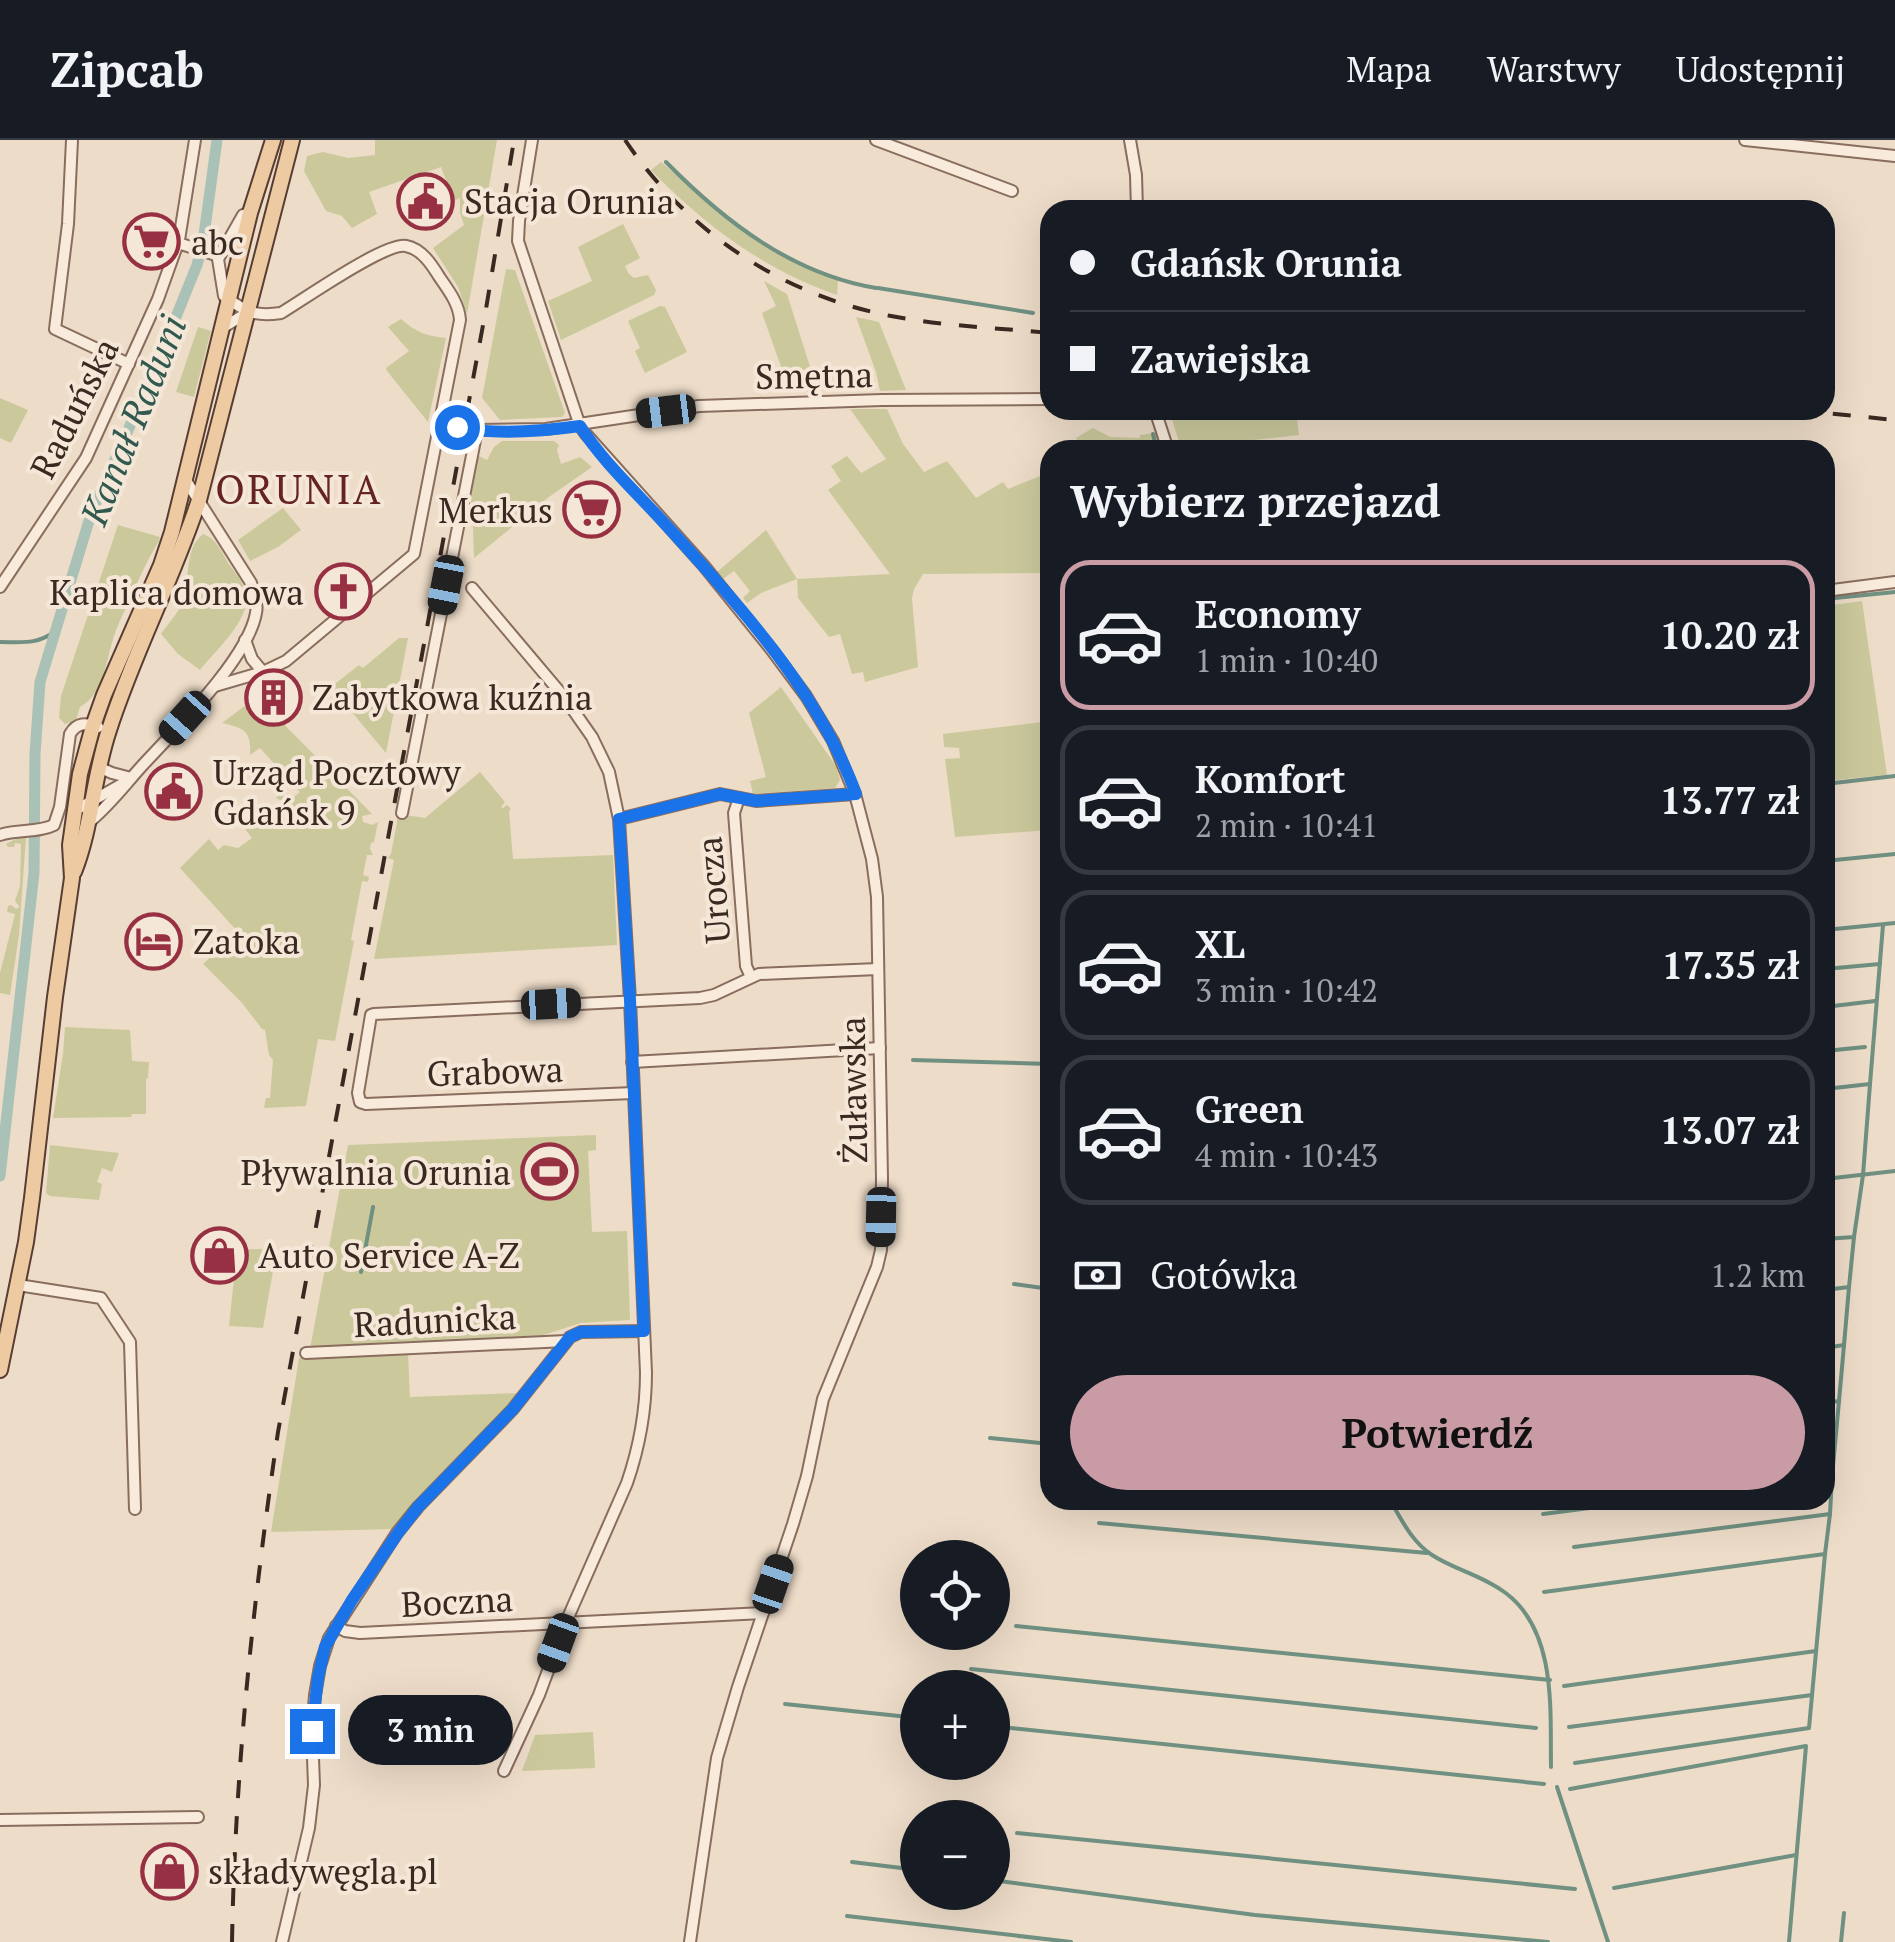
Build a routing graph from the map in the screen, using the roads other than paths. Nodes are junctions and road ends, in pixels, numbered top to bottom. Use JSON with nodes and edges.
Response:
{"nodes":[{"id":1,"x":72,"y":140,"type":"edge"},
{"id":2,"x":195,"y":140,"type":"edge"},
{"id":3,"x":272,"y":140,"type":"edge"},
{"id":4,"x":292,"y":140,"type":"edge"},
{"id":5,"x":532,"y":140,"type":"edge"},
{"id":6,"x":876,"y":140,"type":"edge"},
{"id":7,"x":1130,"y":140,"type":"edge"},
{"id":8,"x":1745,"y":140,"type":"edge"},
{"id":9,"x":1895,"y":156,"type":"edge"},
{"id":10,"x":1012,"y":191,"type":"dead end"},
{"id":11,"x":1137,"y":200,"type":"edge"},
{"id":12,"x":250,"y":213,"type":"junction"},
{"id":13,"x":178,"y":243,"type":"junction"},
{"id":14,"x":215,"y":254,"type":"junction"},
{"id":15,"x":229,"y":300,"type":"junction"},
{"id":16,"x":248,"y":312,"type":"junction"},
{"id":17,"x":222,"y":328,"type":"junction"},
{"id":18,"x":129,"y":364,"type":"junction"},
{"id":19,"x":1040,"y":399,"type":"edge"},
{"id":20,"x":441,"y":424,"type":"junction"},
{"id":21,"x":580,"y":426,"type":"junction"},
{"id":22,"x":477,"y":430,"type":"junction"},
{"id":23,"x":185,"y":479,"type":"junction"},
{"id":24,"x":199,"y":500,"type":"junction"},
{"id":25,"x":212,"y":521,"type":"junction"},
{"id":26,"x":190,"y":529,"type":"junction"},
{"id":27,"x":1895,"y":582,"type":"edge"},
{"id":28,"x":0,"y":586,"type":"edge"},
{"id":29,"x":472,"y":588,"type":"dead end"},
{"id":30,"x":1835,"y":590,"type":"edge"},
{"id":31,"x":245,"y":640,"type":"junction"},
{"id":32,"x":262,"y":672,"type":"junction"},
{"id":33,"x":215,"y":686,"type":"junction"},
{"id":34,"x":93,"y":726,"type":"junction"},
{"id":35,"x":108,"y":731,"type":"junction"},
{"id":36,"x":98,"y":767,"type":"junction"},
{"id":37,"x":131,"y":778,"type":"junction"},
{"id":38,"x":856,"y":794,"type":"junction"},
{"id":39,"x":739,"y":798,"type":"junction"},
{"id":40,"x":91,"y":802,"type":"junction"},
{"id":41,"x":74,"y":810,"type":"junction"},
{"id":42,"x":402,"y":813,"type":"dead end"},
{"id":43,"x":619,"y":819,"type":"junction"},
{"id":44,"x":87,"y":824,"type":"junction"},
{"id":45,"x":1,"y":832,"type":"edge"},
{"id":46,"x":72,"y":878,"type":"junction"},
{"id":47,"x":878,"y":969,"type":"junction"},
{"id":48,"x":750,"y":978,"type":"junction"},
{"id":49,"x":630,"y":1000,"type":"junction"},
{"id":50,"x":880,"y":1048,"type":"junction"},
{"id":51,"x":632,"y":1062,"type":"junction"},
{"id":52,"x":633,"y":1093,"type":"junction"},
{"id":53,"x":18,"y":1285,"type":"junction"},
{"id":54,"x":644,"y":1331,"type":"junction"},
{"id":55,"x":566,"y":1342,"type":"junction"},
{"id":56,"x":306,"y":1353,"type":"dead end"},
{"id":57,"x":0,"y":1370,"type":"edge"},
{"id":58,"x":136,"y":1509,"type":"dead end"},
{"id":59,"x":763,"y":1613,"type":"junction"},
{"id":60,"x":566,"y":1622,"type":"junction"},
{"id":61,"x":336,"y":1626,"type":"junction"},
{"id":62,"x":504,"y":1771,"type":"dead end"},
{"id":63,"x":198,"y":1817,"type":"dead end"},
{"id":64,"x":0,"y":1820,"type":"edge"},
{"id":65,"x":282,"y":1942,"type":"edge"},
{"id":66,"x":690,"y":1942,"type":"edge"}],
"edges":[{"from":1,"to":18,"type":"street"},
{"from":2,"to":13,"type":"street","name":"Raduńska"},
{"from":3,"to":12,"type":"main road"},
{"from":4,"to":16,"type":"main road"},
{"from":5,"to":21,"type":"street"},
{"from":6,"to":10,"type":"street"},
{"from":7,"to":11,"type":"street"},
{"from":8,"to":9,"type":"street"},
{"from":12,"to":14,"type":"street"},
{"from":12,"to":15,"type":"main road"},
{"from":13,"to":14,"type":"street"},
{"from":13,"to":18,"type":"street","name":"Raduńska"},
{"from":14,"to":15,"type":"street"},
{"from":15,"to":16,"type":"street"},
{"from":15,"to":17,"type":"main road"},
{"from":16,"to":17,"type":"street"},
{"from":16,"to":20,"type":"street"},
{"from":16,"to":24,"type":"main road"},
{"from":17,"to":23,"type":"main road"},
{"from":18,"to":28,"type":"street","name":"Raduńska"},
{"from":19,"to":21,"type":"street","name":"Smętna"},
{"from":20,"to":22,"type":"street","name":"Smętna"},
{"from":20,"to":32,"type":"street"},
{"from":21,"to":22,"type":"street","name":"Smętna"},
{"from":21,"to":38,"type":"street","name":"Żuławska"},
{"from":22,"to":42,"type":"street"},
{"from":23,"to":24,"type":"street"},
{"from":23,"to":34,"type":"main road"},
{"from":24,"to":25,"type":"street"},
{"from":24,"to":26,"type":"main road"},
{"from":25,"to":26,"type":"street"},
{"from":25,"to":31,"type":"street"},
{"from":26,"to":35,"type":"main road"},
{"from":27,"to":30,"type":"street"},
{"from":29,"to":43,"type":"street"},
{"from":31,"to":32,"type":"street"},
{"from":31,"to":33,"type":"street"},
{"from":32,"to":33,"type":"street"},
{"from":33,"to":37,"type":"street"},
{"from":34,"to":35,"type":"street"},
{"from":34,"to":41,"type":"main road"},
{"from":34,"to":45,"type":"street"},
{"from":35,"to":36,"type":"main road"},
{"from":36,"to":37,"type":"street"},
{"from":36,"to":40,"type":"main road"},
{"from":37,"to":40,"type":"street"},
{"from":37,"to":44,"type":"street"},
{"from":38,"to":39,"type":"street"},
{"from":38,"to":47,"type":"street","name":"Żuławska"},
{"from":39,"to":43,"type":"street"},
{"from":39,"to":48,"type":"street","name":"Urocza"},
{"from":40,"to":41,"type":"street"},
{"from":40,"to":44,"type":"main road"},
{"from":41,"to":46,"type":"main road"},
{"from":43,"to":49,"type":"street"},
{"from":44,"to":46,"type":"main road"},
{"from":46,"to":53,"type":"main road"},
{"from":47,"to":48,"type":"street"},
{"from":47,"to":50,"type":"street","name":"Żuławska"},
{"from":48,"to":49,"type":"street"},
{"from":49,"to":51,"type":"street"},
{"from":49,"to":52,"type":"street","name":"Grabowa"},
{"from":50,"to":51,"type":"street"},
{"from":50,"to":59,"type":"street","name":"Żuławska"},
{"from":51,"to":52,"type":"street"},
{"from":52,"to":54,"type":"street"},
{"from":53,"to":57,"type":"main road"},
{"from":53,"to":58,"type":"street"},
{"from":54,"to":55,"type":"street","name":"Radunicka"},
{"from":54,"to":60,"type":"street"},
{"from":55,"to":56,"type":"street","name":"Radunicka"},
{"from":55,"to":61,"type":"street"},
{"from":59,"to":60,"type":"street","name":"Boczna"},
{"from":59,"to":66,"type":"street","name":"Żuławska"},
{"from":60,"to":61,"type":"street","name":"Boczna"},
{"from":60,"to":62,"type":"street"},
{"from":61,"to":65,"type":"street"},
{"from":63,"to":64,"type":"street"}]}
